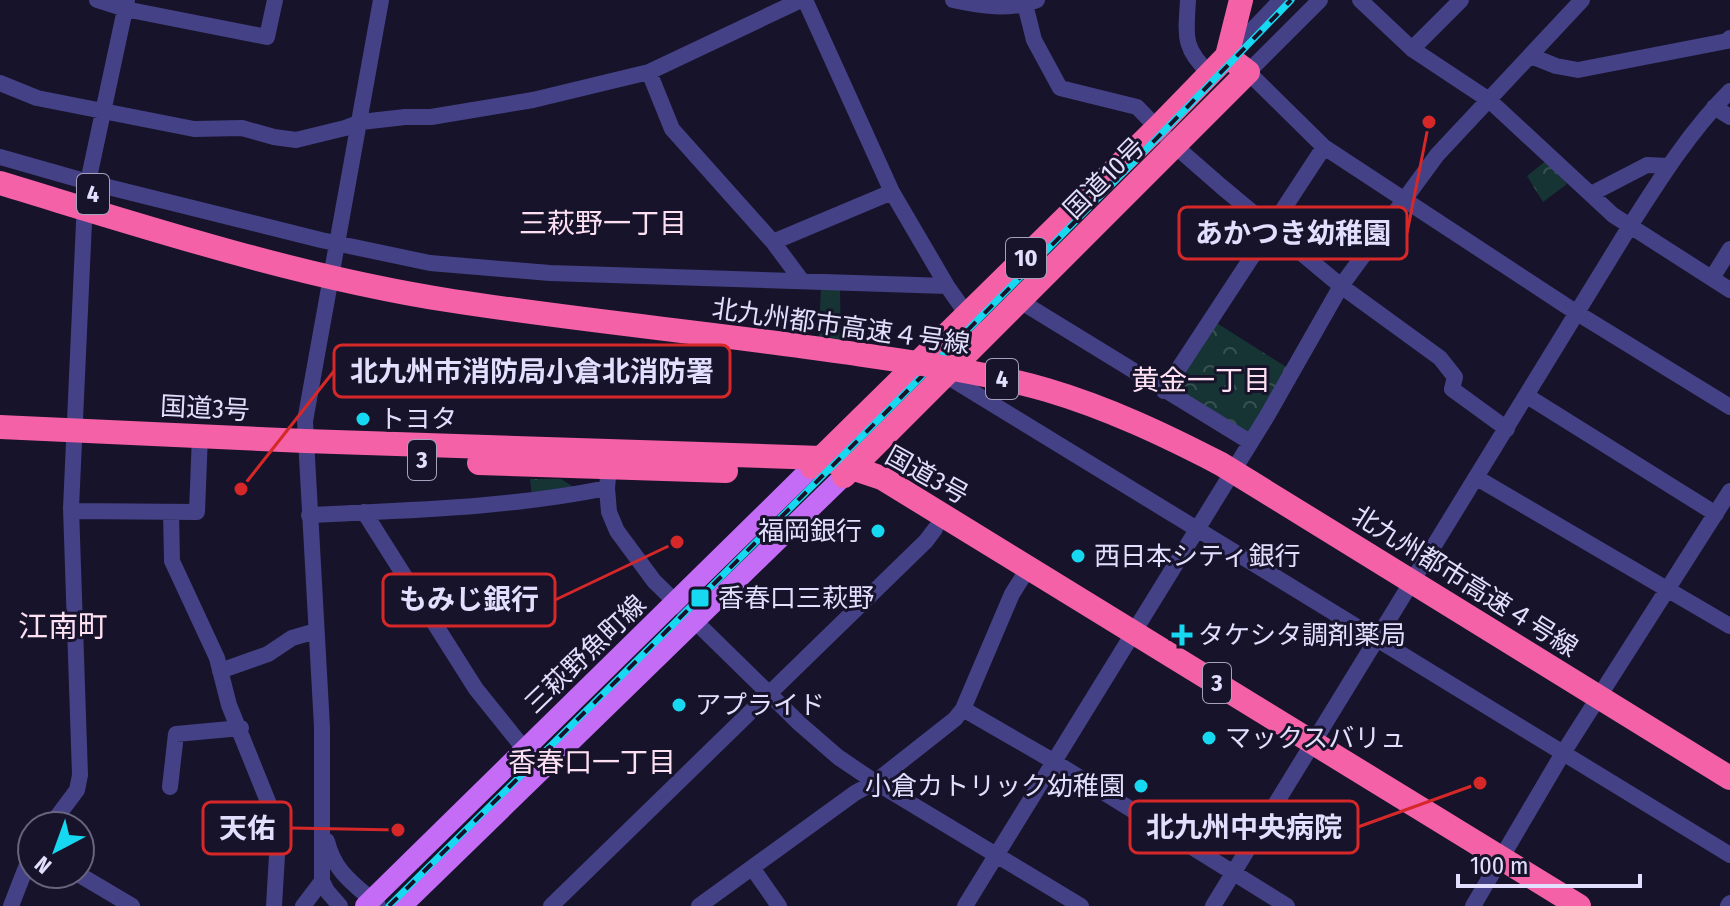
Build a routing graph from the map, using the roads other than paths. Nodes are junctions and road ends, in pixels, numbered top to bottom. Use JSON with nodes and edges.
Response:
{"nodes":[{"id":1,"x":97,"y":0,"type":"edge"},
{"id":2,"x":275,"y":0,"type":"edge"},
{"id":3,"x":381,"y":0,"type":"edge"},
{"id":4,"x":953,"y":0,"type":"edge"},
{"id":5,"x":1188,"y":0,"type":"edge"},
{"id":6,"x":1241,"y":0,"type":"edge"},
{"id":7,"x":1281,"y":0,"type":"edge"},
{"id":8,"x":1320,"y":0,"type":"edge"},
{"id":9,"x":1360,"y":0,"type":"edge"},
{"id":10,"x":1461,"y":0,"type":"edge"},
{"id":11,"x":1582,"y":0,"type":"edge"},
{"id":12,"x":794,"y":2,"type":"edge"},
{"id":13,"x":1029,"y":2,"type":"edge"},
{"id":14,"x":126,"y":5,"type":"edge"},
{"id":15,"x":1730,"y":38,"type":"edge"},
{"id":16,"x":1412,"y":49,"type":"junction"},
{"id":17,"x":1227,"y":56,"type":"junction"},
{"id":18,"x":1531,"y":56,"type":"junction"},
{"id":19,"x":649,"y":72,"type":"junction"},
{"id":20,"x":1248,"y":72,"type":"junction"},
{"id":21,"x":1210,"y":74,"type":"junction"},
{"id":22,"x":0,"y":83,"type":"edge"},
{"id":23,"x":1730,"y":91,"type":"edge"},
{"id":24,"x":1489,"y":100,"type":"junction"},
{"id":25,"x":1714,"y":107,"type":"junction"},
{"id":26,"x":103,"y":110,"type":"junction"},
{"id":27,"x":1730,"y":117,"type":"edge"},
{"id":28,"x":361,"y":122,"type":"junction"},
{"id":29,"x":1157,"y":128,"type":"junction"},
{"id":30,"x":1175,"y":146,"type":"junction"},
{"id":31,"x":1324,"y":147,"type":"junction"},
{"id":32,"x":0,"y":157,"type":"edge"},
{"id":33,"x":0,"y":166,"type":"edge"},
{"id":34,"x":1669,"y":166,"type":"junction"},
{"id":35,"x":88,"y":182,"type":"junction"},
{"id":36,"x":0,"y":183,"type":"edge"},
{"id":37,"x":892,"y":192,"type":"junction"},
{"id":38,"x":1591,"y":194,"type":"junction"},
{"id":39,"x":1404,"y":199,"type":"junction"},
{"id":40,"x":1271,"y":225,"type":"junction"},
{"id":41,"x":1630,"y":226,"type":"junction"},
{"id":42,"x":773,"y":242,"type":"junction"},
{"id":43,"x":339,"y":245,"type":"junction"},
{"id":44,"x":1730,"y":249,"type":"edge"},
{"id":45,"x":1712,"y":278,"type":"junction"},
{"id":46,"x":802,"y":281,"type":"junction"},
{"id":47,"x":947,"y":286,"type":"junction"},
{"id":48,"x":1341,"y":286,"type":"junction"},
{"id":49,"x":1730,"y":290,"type":"edge"},
{"id":50,"x":1020,"y":301,"type":"junction"},
{"id":51,"x":1577,"y":313,"type":"junction"},
{"id":52,"x":967,"y":317,"type":"junction"},
{"id":53,"x":985,"y":335,"type":"junction"},
{"id":54,"x":945,"y":375,"type":"junction"},
{"id":55,"x":1164,"y":391,"type":"junction"},
{"id":56,"x":1527,"y":396,"type":"junction"},
{"id":57,"x":1730,"y":407,"type":"edge"},
{"id":58,"x":0,"y":427,"type":"edge"},
{"id":59,"x":1507,"y":429,"type":"junction"},
{"id":60,"x":74,"y":438,"type":"junction"},
{"id":61,"x":0,"y":442,"type":"edge"},
{"id":62,"x":1250,"y":442,"type":"junction"},
{"id":63,"x":200,"y":444,"type":"junction"},
{"id":64,"x":305,"y":448,"type":"junction"},
{"id":65,"x":814,"y":465,"type":"junction"},
{"id":66,"x":848,"y":471,"type":"junction"},
{"id":67,"x":608,"y":478,"type":"junction"},
{"id":68,"x":1477,"y":478,"type":"junction"},
{"id":69,"x":1730,"y":491,"type":"edge"},
{"id":70,"x":72,"y":511,"type":"junction"},
{"id":71,"x":171,"y":512,"type":"junction"},
{"id":72,"x":364,"y":512,"type":"junction"},
{"id":73,"x":1716,"y":514,"type":"junction"},
{"id":74,"x":309,"y":515,"type":"junction"},
{"id":75,"x":1196,"y":527,"type":"junction"},
{"id":76,"x":935,"y":529,"type":"junction"},
{"id":77,"x":1024,"y":574,"type":"junction"},
{"id":78,"x":1670,"y":589,"type":"junction"},
{"id":79,"x":677,"y":601,"type":"junction"},
{"id":80,"x":696,"y":620,"type":"junction"},
{"id":81,"x":1730,"y":626,"type":"edge"},
{"id":82,"x":316,"y":631,"type":"junction"},
{"id":83,"x":1129,"y":638,"type":"junction"},
{"id":84,"x":1378,"y":639,"type":"junction"},
{"id":85,"x":220,"y":671,"type":"junction"},
{"id":86,"x":771,"y":694,"type":"junction"},
{"id":87,"x":963,"y":709,"type":"junction"},
{"id":88,"x":241,"y":728,"type":"junction"},
{"id":89,"x":525,"y":750,"type":"junction"},
{"id":90,"x":1310,"y":750,"type":"junction"},
{"id":91,"x":1563,"y":753,"type":"junction"},
{"id":92,"x":1730,"y":760,"type":"edge"},
{"id":93,"x":1053,"y":761,"type":"junction"},
{"id":94,"x":1730,"y":778,"type":"edge"},
{"id":95,"x":875,"y":782,"type":"junction"},
{"id":96,"x":170,"y":787,"type":"dead end"},
{"id":97,"x":62,"y":810,"type":"edge"},
{"id":98,"x":323,"y":824,"type":"junction"},
{"id":99,"x":996,"y":853,"type":"junction"},
{"id":100,"x":1730,"y":855,"type":"edge"},
{"id":101,"x":1498,"y":865,"type":"junction"},
{"id":102,"x":753,"y":869,"type":"junction"},
{"id":103,"x":1233,"y":872,"type":"junction"},
{"id":104,"x":322,"y":881,"type":"junction"},
{"id":105,"x":96,"y":885,"type":"edge"},
{"id":106,"x":337,"y":904,"type":"edge"},
{"id":107,"x":372,"y":904,"type":"edge"},
{"id":108,"x":132,"y":906,"type":"edge"},
{"id":109,"x":274,"y":906,"type":"edge"},
{"id":110,"x":303,"y":906,"type":"edge"},
{"id":111,"x":402,"y":906,"type":"edge"},
{"id":112,"x":551,"y":906,"type":"edge"},
{"id":113,"x":699,"y":906,"type":"edge"},
{"id":114,"x":779,"y":906,"type":"edge"},
{"id":115,"x":965,"y":906,"type":"edge"},
{"id":116,"x":1081,"y":906,"type":"edge"},
{"id":117,"x":1213,"y":906,"type":"edge"},
{"id":118,"x":1287,"y":906,"type":"edge"},
{"id":119,"x":1473,"y":906,"type":"edge"},
{"id":120,"x":1548,"y":906,"type":"edge"},
{"id":121,"x":1579,"y":906,"type":"edge"}],
"edges":[{"from":1,"to":14,"type":"street"},
{"from":2,"to":14,"type":"street"},
{"from":3,"to":28,"type":"street"},
{"from":4,"to":13,"type":"street"},
{"from":5,"to":21,"type":"street"},
{"from":6,"to":17,"type":"highway","name":"国道10号","number":"10"},
{"from":7,"to":17,"type":"street"},
{"from":8,"to":20,"type":"street"},
{"from":9,"to":16,"type":"street"},
{"from":10,"to":16,"type":"street"},
{"from":11,"to":18,"type":"street"},
{"from":12,"to":19,"type":"street"},
{"from":12,"to":37,"type":"street"},
{"from":13,"to":29,"type":"street"},
{"from":14,"to":26,"type":"street"},
{"from":15,"to":18,"type":"street"},
{"from":16,"to":24,"type":"street"},
{"from":17,"to":20,"type":"highway"},
{"from":17,"to":21,"type":"highway","name":"国道10号","number":"10"},
{"from":18,"to":24,"type":"street"},
{"from":19,"to":28,"type":"street"},
{"from":19,"to":42,"type":"street"},
{"from":20,"to":30,"type":"highway","name":"国道10号","number":"10"},
{"from":20,"to":31,"type":"street"},
{"from":21,"to":29,"type":"highway","name":"国道10号","number":"10"},
{"from":22,"to":26,"type":"street"},
{"from":23,"to":25,"type":"street"},
{"from":24,"to":38,"type":"street"},
{"from":24,"to":39,"type":"street"},
{"from":25,"to":27,"type":"street"},
{"from":25,"to":34,"type":"street"},
{"from":26,"to":28,"type":"street"},
{"from":26,"to":35,"type":"street"},
{"from":28,"to":43,"type":"street"},
{"from":29,"to":30,"type":"street"},
{"from":29,"to":52,"type":"highway","name":"国道10号","number":"10"},
{"from":30,"to":40,"type":"street"},
{"from":30,"to":50,"type":"highway","name":"国道10号","number":"10"},
{"from":31,"to":39,"type":"street"},
{"from":31,"to":40,"type":"street"},
{"from":32,"to":35,"type":"street"},
{"from":33,"to":92,"type":"highway","name":"北九州都市高速４号線","number":"4"},
{"from":34,"to":38,"type":"street"},
{"from":34,"to":41,"type":"street"},
{"from":35,"to":43,"type":"street"},
{"from":35,"to":60,"type":"street"},
{"from":36,"to":94,"type":"highway","name":"北九州都市高速４号線","number":"4","bridge":true},
{"from":37,"to":42,"type":"street"},
{"from":37,"to":47,"type":"street"},
{"from":38,"to":41,"type":"street"},
{"from":39,"to":48,"type":"street"},
{"from":39,"to":51,"type":"street"},
{"from":40,"to":48,"type":"street"},
{"from":40,"to":55,"type":"street"},
{"from":41,"to":45,"type":"street"},
{"from":41,"to":51,"type":"street"},
{"from":42,"to":46,"type":"street"},
{"from":43,"to":46,"type":"street"},
{"from":43,"to":64,"type":"street"},
{"from":44,"to":45,"type":"street"},
{"from":45,"to":49,"type":"street"},
{"from":46,"to":47,"type":"street"},
{"from":47,"to":52,"type":"street"},
{"from":48,"to":59,"type":"street"},
{"from":48,"to":62,"type":"street"},
{"from":50,"to":53,"type":"highway","name":"国道10号","number":"10"},
{"from":50,"to":55,"type":"street"},
{"from":51,"to":56,"type":"street"},
{"from":51,"to":57,"type":"street"},
{"from":52,"to":53,"type":"street"},
{"from":52,"to":65,"type":"highway","name":"国道10号","number":"10"},
{"from":53,"to":54,"type":"highway","name":"国道10号","number":"10"},
{"from":54,"to":66,"type":"highway","name":"国道10号","number":"10"},
{"from":54,"to":75,"type":"street"},
{"from":55,"to":62,"type":"street"},
{"from":56,"to":59,"type":"street"},
{"from":56,"to":73,"type":"street"},
{"from":58,"to":60,"type":"highway","name":"国道3号","number":"3"},
{"from":59,"to":68,"type":"street"},
{"from":60,"to":61,"type":"highway","name":"国道3号","number":"3"},
{"from":60,"to":63,"type":"highway","name":"国道3号","number":"3"},
{"from":60,"to":70,"type":"street"},
{"from":62,"to":75,"type":"street"},
{"from":63,"to":64,"type":"highway","name":"国道3号","number":"3"},
{"from":63,"to":71,"type":"street"},
{"from":64,"to":65,"type":"highway","name":"国道3号","number":"3"},
{"from":64,"to":67,"type":"highway","name":"国道3号","number":"3"},
{"from":64,"to":74,"type":"street"},
{"from":65,"to":66,"type":"highway","name":"国道3号","number":"3"},
{"from":65,"to":67,"type":"highway","name":"国道3号","number":"3"},
{"from":65,"to":79,"type":"main road","name":"三萩野魚町線"},
{"from":66,"to":76,"type":"highway","name":"国道3号","number":"3"},
{"from":66,"to":77,"type":"highway","name":"国道3号","number":"3"},
{"from":66,"to":80,"type":"main road","name":"三萩野魚町線"},
{"from":67,"to":72,"type":"street"},
{"from":67,"to":79,"type":"street"},
{"from":68,"to":78,"type":"street"},
{"from":68,"to":84,"type":"street"},
{"from":69,"to":73,"type":"street"},
{"from":70,"to":71,"type":"street"},
{"from":70,"to":97,"type":"street"},
{"from":71,"to":85,"type":"street"},
{"from":72,"to":74,"type":"street"},
{"from":72,"to":89,"type":"street"},
{"from":73,"to":78,"type":"street"},
{"from":74,"to":82,"type":"street"},
{"from":75,"to":83,"type":"street"},
{"from":75,"to":84,"type":"street"},
{"from":76,"to":77,"type":"highway","name":"国道3号","number":"3"},
{"from":76,"to":86,"type":"street"},
{"from":77,"to":83,"type":"highway","name":"国道3号","number":"3"},
{"from":77,"to":87,"type":"street"},
{"from":78,"to":81,"type":"street"},
{"from":78,"to":91,"type":"street"},
{"from":79,"to":80,"type":"street"},
{"from":79,"to":89,"type":"main road","name":"三萩野魚町線"},
{"from":80,"to":86,"type":"street"},
{"from":80,"to":111,"type":"main road","name":"三萩野魚町線"},
{"from":82,"to":85,"type":"street"},
{"from":82,"to":98,"type":"street"},
{"from":83,"to":90,"type":"highway","name":"国道3号","number":"3"},
{"from":83,"to":93,"type":"street"},
{"from":84,"to":90,"type":"street"},
{"from":84,"to":91,"type":"street"},
{"from":85,"to":88,"type":"street"},
{"from":86,"to":95,"type":"street"},
{"from":86,"to":112,"type":"street"},
{"from":87,"to":93,"type":"street"},
{"from":87,"to":95,"type":"street"},
{"from":88,"to":96,"type":"street"},
{"from":88,"to":109,"type":"street"},
{"from":89,"to":107,"type":"main road","name":"三萩野魚町線"},
{"from":90,"to":101,"type":"highway","name":"国道3号","number":"3"},
{"from":90,"to":103,"type":"street"},
{"from":91,"to":100,"type":"street"},
{"from":91,"to":101,"type":"street"},
{"from":93,"to":99,"type":"street"},
{"from":93,"to":103,"type":"street"},
{"from":95,"to":99,"type":"street"},
{"from":95,"to":102,"type":"street"},
{"from":98,"to":104,"type":"street"},
{"from":98,"to":107,"type":"street"},
{"from":99,"to":115,"type":"street"},
{"from":99,"to":116,"type":"street"},
{"from":101,"to":119,"type":"street"},
{"from":101,"to":120,"type":"highway","name":"国道3号","number":"3"},
{"from":101,"to":121,"type":"highway","name":"国道3号","number":"3"},
{"from":102,"to":113,"type":"street"},
{"from":102,"to":114,"type":"street"},
{"from":103,"to":117,"type":"street"},
{"from":103,"to":118,"type":"street"},
{"from":104,"to":106,"type":"street"},
{"from":104,"to":110,"type":"street"},
{"from":105,"to":108,"type":"street"}]}
